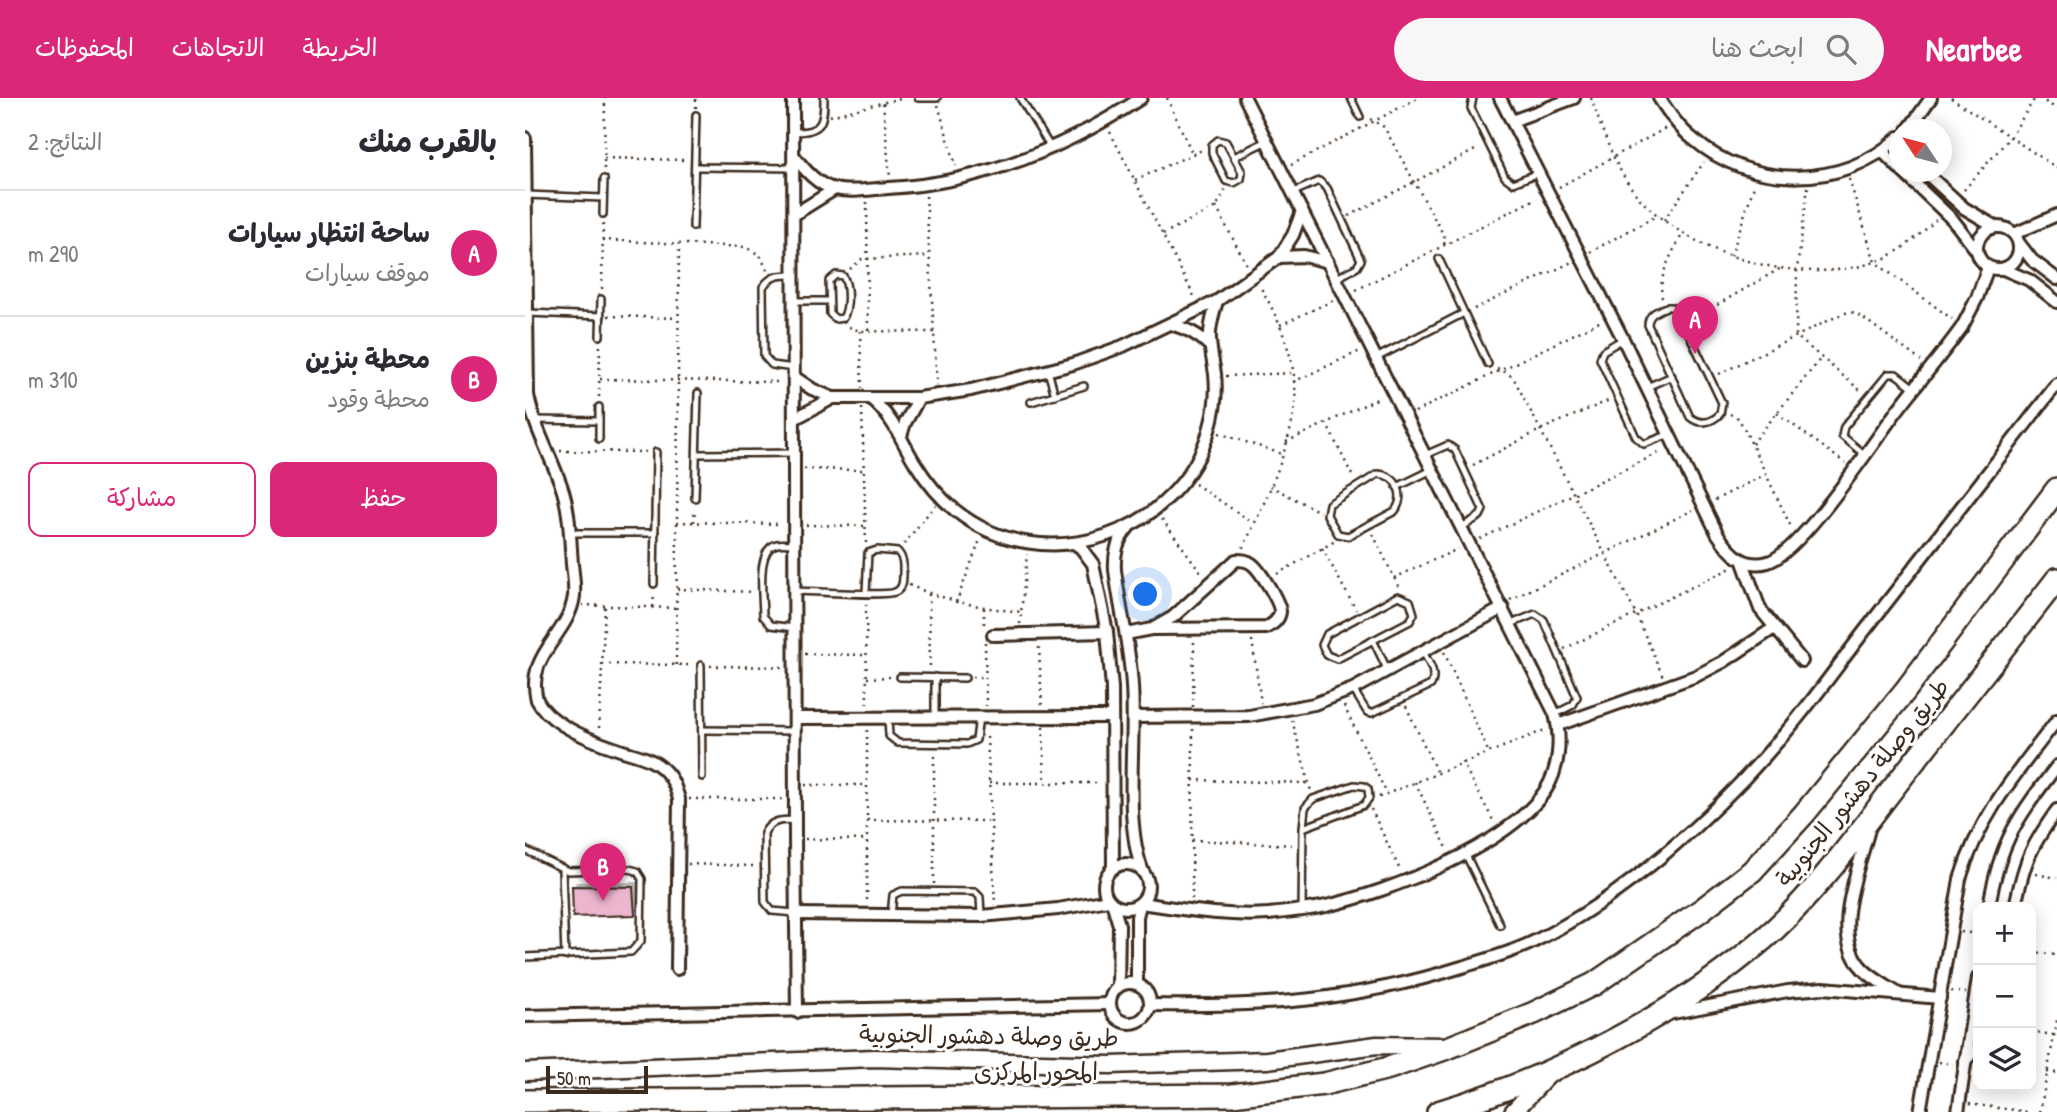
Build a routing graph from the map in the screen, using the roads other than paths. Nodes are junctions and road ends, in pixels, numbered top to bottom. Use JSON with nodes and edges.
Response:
{"nodes":[{"id":1,"x":793,"y":98,"type":"edge"},
{"id":2,"x":824,"y":98,"type":"edge"},
{"id":3,"x":918,"y":98,"type":"edge"},
{"id":4,"x":937,"y":98,"type":"edge"},
{"id":5,"x":1020,"y":98,"type":"edge"},
{"id":6,"x":1141,"y":98,"type":"edge"},
{"id":7,"x":1351,"y":98,"type":"edge"},
{"id":8,"x":1473,"y":98,"type":"edge"},
{"id":9,"x":1500,"y":98,"type":"edge"},
{"id":10,"x":1574,"y":98,"type":"edge"},
{"id":11,"x":1659,"y":98,"type":"edge"},
{"id":12,"x":1931,"y":98,"type":"edge"},
{"id":13,"x":1249,"y":99,"type":"edge"},
{"id":14,"x":696,"y":115,"type":"dead end"},
{"id":15,"x":1360,"y":117,"type":"road end"},
{"id":16,"x":1915,"y":119,"type":"edge"},
{"id":17,"x":1512,"y":121,"type":"junction"},
{"id":18,"x":794,"y":132,"type":"junction"},
{"id":19,"x":525,"y":138,"type":"edge"},
{"id":20,"x":1267,"y":141,"type":"junction"},
{"id":21,"x":1889,"y":147,"type":"edge"},
{"id":22,"x":1051,"y":148,"type":"junction"},
{"id":23,"x":1882,"y":151,"type":"junction"},
{"id":24,"x":1234,"y":157,"type":"junction"},
{"id":25,"x":1889,"y":158,"type":"edge"},
{"id":26,"x":794,"y":162,"type":"junction"},
{"id":27,"x":695,"y":164,"type":"junction"},
{"id":28,"x":1538,"y":173,"type":"junction"},
{"id":29,"x":604,"y":179,"type":"road end"},
{"id":30,"x":1913,"y":182,"type":"edge"},
{"id":31,"x":1936,"y":182,"type":"edge"},
{"id":32,"x":835,"y":189,"type":"junction"},
{"id":33,"x":1294,"y":192,"type":"junction"},
{"id":34,"x":526,"y":195,"type":"edge"},
{"id":35,"x":603,"y":198,"type":"junction"},
{"id":36,"x":1302,"y":211,"type":"junction"},
{"id":37,"x":603,"y":214,"type":"road end"},
{"id":38,"x":795,"y":214,"type":"junction"},
{"id":39,"x":2057,"y":215,"type":"edge"},
{"id":40,"x":693,"y":227,"type":"dead end"},
{"id":41,"x":1996,"y":227,"type":"junction"},
{"id":42,"x":2016,"y":238,"type":"junction"},
{"id":43,"x":1977,"y":251,"type":"junction"},
{"id":44,"x":1279,"y":257,"type":"junction"},
{"id":45,"x":1439,"y":259,"type":"road end"},
{"id":46,"x":1328,"y":262,"type":"junction"},
{"id":47,"x":1988,"y":267,"type":"junction"},
{"id":48,"x":2003,"y":269,"type":"junction"},
{"id":49,"x":794,"y":275,"type":"junction"},
{"id":50,"x":1337,"y":278,"type":"junction"},
{"id":51,"x":2057,"y":279,"type":"edge"},
{"id":52,"x":601,"y":299,"type":"road end"},
{"id":53,"x":794,"y":301,"type":"junction"},
{"id":54,"x":829,"y":301,"type":"junction"},
{"id":55,"x":1217,"y":301,"type":"junction"},
{"id":56,"x":2057,"y":302,"type":"edge"},
{"id":57,"x":528,"y":313,"type":"junction"},
{"id":58,"x":1464,"y":313,"type":"junction"},
{"id":59,"x":601,"y":316,"type":"junction"},
{"id":60,"x":1171,"y":324,"type":"junction"},
{"id":61,"x":600,"y":335,"type":"road end"},
{"id":62,"x":1623,"y":340,"type":"junction"},
{"id":63,"x":1210,"y":346,"type":"junction"},
{"id":64,"x":1376,"y":358,"type":"junction"},
{"id":65,"x":1488,"y":364,"type":"road end"},
{"id":66,"x":1048,"y":371,"type":"junction"},
{"id":67,"x":794,"y":376,"type":"junction"},
{"id":68,"x":1672,"y":376,"type":"junction"},
{"id":69,"x":2057,"y":384,"type":"edge"},
{"id":70,"x":1084,"y":386,"type":"dead end"},
{"id":71,"x":1647,"y":387,"type":"junction"},
{"id":72,"x":1914,"y":388,"type":"junction"},
{"id":73,"x":698,"y":393,"type":"dead end"},
{"id":74,"x":1055,"y":395,"type":"junction"},
{"id":75,"x":833,"y":398,"type":"junction"},
{"id":76,"x":866,"y":398,"type":"junction"},
{"id":77,"x":919,"y":398,"type":"junction"},
{"id":78,"x":1031,"y":402,"type":"dead end"},
{"id":79,"x":599,"y":407,"type":"road end"},
{"id":80,"x":794,"y":419,"type":"junction"},
{"id":81,"x":534,"y":420,"type":"junction"},
{"id":82,"x":599,"y":421,"type":"junction"},
{"id":83,"x":1670,"y":434,"type":"junction"},
{"id":84,"x":901,"y":436,"type":"junction"},
{"id":85,"x":599,"y":439,"type":"dead end"},
{"id":86,"x":656,"y":452,"type":"road end"},
{"id":87,"x":794,"y":453,"type":"junction"},
{"id":88,"x":697,"y":454,"type":"junction"},
{"id":89,"x":1864,"y":454,"type":"junction"},
{"id":90,"x":1425,"y":455,"type":"junction"},
{"id":91,"x":1433,"y":470,"type":"junction"},
{"id":92,"x":1398,"y":487,"type":"junction"},
{"id":93,"x":2057,"y":489,"type":"edge"},
{"id":94,"x":695,"y":498,"type":"road end"},
{"id":95,"x":1130,"y":526,"type":"junction"},
{"id":96,"x":1462,"y":527,"type":"junction"},
{"id":97,"x":570,"y":533,"type":"junction"},
{"id":98,"x":655,"y":533,"type":"junction"},
{"id":99,"x":1074,"y":543,"type":"junction"},
{"id":100,"x":794,"y":544,"type":"junction"},
{"id":101,"x":1743,"y":562,"type":"junction"},
{"id":102,"x":2057,"y":579,"type":"edge"},
{"id":103,"x":654,"y":584,"type":"road end"},
{"id":104,"x":794,"y":591,"type":"junction"},
{"id":105,"x":866,"y":593,"type":"junction"},
{"id":106,"x":1502,"y":606,"type":"junction"},
{"id":107,"x":1511,"y":624,"type":"junction"},
{"id":108,"x":794,"y":628,"type":"junction"},
{"id":109,"x":1773,"y":628,"type":"junction"},
{"id":110,"x":1152,"y":629,"type":"junction"},
{"id":111,"x":1107,"y":632,"type":"junction"},
{"id":112,"x":1126,"y":634,"type":"junction"},
{"id":113,"x":993,"y":635,"type":"dead end"},
{"id":114,"x":1373,"y":640,"type":"junction"},
{"id":115,"x":1423,"y":652,"type":"junction"},
{"id":116,"x":1802,"y":661,"type":"dead end"},
{"id":117,"x":701,"y":666,"type":"dead end"},
{"id":118,"x":1388,"y":670,"type":"junction"},
{"id":119,"x":900,"y":677,"type":"road end"},
{"id":120,"x":932,"y":677,"type":"junction"},
{"id":121,"x":965,"y":677,"type":"dead end"},
{"id":122,"x":1353,"y":689,"type":"junction"},
{"id":123,"x":888,"y":717,"type":"junction"},
{"id":124,"x":935,"y":717,"type":"junction"},
{"id":125,"x":982,"y":717,"type":"junction"},
{"id":126,"x":1111,"y":717,"type":"junction"},
{"id":127,"x":1133,"y":717,"type":"junction"},
{"id":128,"x":795,"y":718,"type":"junction"},
{"id":129,"x":1557,"y":720,"type":"junction"},
{"id":130,"x":2057,"y":720,"type":"edge"},
{"id":131,"x":702,"y":730,"type":"junction"},
{"id":132,"x":795,"y":732,"type":"junction"},
{"id":133,"x":2057,"y":766,"type":"edge"},
{"id":134,"x":702,"y":777,"type":"dead end"},
{"id":135,"x":2057,"y":810,"type":"edge"},
{"id":136,"x":1873,"y":814,"type":"junction"},
{"id":137,"x":795,"y":820,"type":"junction"},
{"id":138,"x":1303,"y":828,"type":"junction"},
{"id":139,"x":525,"y":850,"type":"edge"},
{"id":140,"x":1465,"y":853,"type":"junction"},
{"id":141,"x":1113,"y":868,"type":"junction"},
{"id":142,"x":562,"y":870,"type":"junction"},
{"id":143,"x":1143,"y":872,"type":"junction"},
{"id":144,"x":1111,"y":902,"type":"junction"},
{"id":145,"x":1990,"y":902,"type":"edge"},
{"id":146,"x":2016,"y":902,"type":"edge"},
{"id":147,"x":1140,"y":904,"type":"junction"},
{"id":148,"x":1302,"y":910,"type":"junction"},
{"id":149,"x":795,"y":914,"type":"junction"},
{"id":150,"x":891,"y":916,"type":"junction"},
{"id":151,"x":981,"y":916,"type":"junction"},
{"id":152,"x":1500,"y":925,"type":"dead end"},
{"id":153,"x":565,"y":956,"type":"junction"},
{"id":154,"x":525,"y":957,"type":"edge"},
{"id":155,"x":677,"y":969,"type":"dead end"},
{"id":156,"x":1137,"y":984,"type":"junction"},
{"id":157,"x":1118,"y":987,"type":"junction"},
{"id":158,"x":1940,"y":993,"type":"junction"},
{"id":159,"x":1901,"y":995,"type":"junction"},
{"id":160,"x":1110,"y":1004,"type":"junction"},
{"id":161,"x":1150,"y":1005,"type":"junction"},
{"id":162,"x":797,"y":1012,"type":"junction"},
{"id":163,"x":1534,"y":1013,"type":"joint"},
{"id":164,"x":1973,"y":1013,"type":"edge"},
{"id":165,"x":525,"y":1016,"type":"edge"},
{"id":166,"x":1653,"y":1016,"type":"junction"},
{"id":167,"x":1450,"y":1047,"type":"junction"},
{"id":168,"x":1973,"y":1054,"type":"edge"},
{"id":169,"x":1965,"y":1064,"type":"junction"},
{"id":170,"x":525,"y":1072,"type":"edge"},
{"id":171,"x":1551,"y":1072,"type":"junction"},
{"id":172,"x":525,"y":1101,"type":"edge"},
{"id":173,"x":1958,"y":1107,"type":"edge"},
{"id":174,"x":1438,"y":1112,"type":"edge"},
{"id":175,"x":1513,"y":1112,"type":"edge"},
{"id":176,"x":1920,"y":1112,"type":"edge"}],
"edges":[{"from":1,"to":18,"type":"street"},
{"from":2,"to":18,"type":"lane"},
{"from":3,"to":4,"type":"lane"},
{"from":5,"to":22,"type":"lane"},
{"from":6,"to":22,"type":"street"},
{"from":7,"to":15,"type":"lane"},
{"from":8,"to":28,"type":"lane"},
{"from":9,"to":17,"type":"street"},
{"from":10,"to":17,"type":"street"},
{"from":11,"to":23,"type":"street"},
{"from":12,"to":16,"type":"street"},
{"from":13,"to":20,"type":"street"},
{"from":14,"to":27,"type":"lane"},
{"from":17,"to":28,"type":"street"},
{"from":18,"to":26,"type":"street"},
{"from":19,"to":34,"type":"street"},
{"from":20,"to":24,"type":"lane"},
{"from":20,"to":33,"type":"street"},
{"from":21,"to":23,"type":"street"},
{"from":22,"to":32,"type":"street"},
{"from":23,"to":25,"type":"street"},
{"from":24,"to":24,"type":"lane"},
{"from":26,"to":27,"type":"lane"},
{"from":26,"to":32,"type":"street"},
{"from":26,"to":38,"type":"street"},
{"from":27,"to":40,"type":"lane"},
{"from":28,"to":62,"type":"street"},
{"from":29,"to":35,"type":"lane"},
{"from":30,"to":43,"type":"street"},
{"from":31,"to":41,"type":"street"},
{"from":32,"to":38,"type":"street"},
{"from":33,"to":36,"type":"street"},
{"from":33,"to":50,"type":"lane"},
{"from":34,"to":35,"type":"lane"},
{"from":34,"to":57,"type":"street"},
{"from":35,"to":37,"type":"lane"},
{"from":36,"to":44,"type":"street"},
{"from":36,"to":46,"type":"street"},
{"from":38,"to":49,"type":"street"},
{"from":39,"to":42,"type":"street"},
{"from":41,"to":42,"type":"street"},
{"from":41,"to":43,"type":"street"},
{"from":42,"to":48,"type":"street"},
{"from":42,"to":51,"type":"street"},
{"from":43,"to":47,"type":"street"},
{"from":44,"to":46,"type":"street"},
{"from":44,"to":55,"type":"street"},
{"from":45,"to":58,"type":"lane"},
{"from":46,"to":50,"type":"street"},
{"from":47,"to":48,"type":"street"},
{"from":47,"to":72,"type":"street"},
{"from":48,"to":56,"type":"street"},
{"from":49,"to":53,"type":"street"},
{"from":49,"to":67,"type":"lane"},
{"from":50,"to":64,"type":"street"},
{"from":52,"to":59,"type":"lane"},
{"from":53,"to":54,"type":"lane"},
{"from":53,"to":67,"type":"street"},
{"from":54,"to":54,"type":"lane"},
{"from":55,"to":60,"type":"street"},
{"from":55,"to":63,"type":"street"},
{"from":57,"to":59,"type":"lane"},
{"from":57,"to":81,"type":"street"},
{"from":58,"to":64,"type":"lane"},
{"from":58,"to":65,"type":"lane"},
{"from":59,"to":61,"type":"lane"},
{"from":60,"to":63,"type":"street"},
{"from":60,"to":66,"type":"street"},
{"from":62,"to":71,"type":"street"},
{"from":62,"to":83,"type":"lane"},
{"from":63,"to":95,"type":"street"},
{"from":64,"to":90,"type":"street"},
{"from":66,"to":74,"type":"lane"},
{"from":66,"to":77,"type":"street"},
{"from":67,"to":75,"type":"street"},
{"from":67,"to":80,"type":"street"},
{"from":68,"to":68,"type":"lane"},
{"from":68,"to":71,"type":"lane"},
{"from":69,"to":161,"type":"street"},
{"from":70,"to":74,"type":"lane"},
{"from":71,"to":83,"type":"street"},
{"from":72,"to":89,"type":"street"},
{"from":72,"to":89,"type":"lane"},
{"from":73,"to":88,"type":"lane"},
{"from":74,"to":78,"type":"lane"},
{"from":75,"to":76,"type":"street"},
{"from":75,"to":80,"type":"street"},
{"from":76,"to":77,"type":"street"},
{"from":76,"to":84,"type":"street"},
{"from":77,"to":84,"type":"street"},
{"from":79,"to":82,"type":"lane"},
{"from":80,"to":87,"type":"street"},
{"from":81,"to":82,"type":"lane"},
{"from":81,"to":97,"type":"street"},
{"from":82,"to":85,"type":"lane"},
{"from":83,"to":101,"type":"street"},
{"from":84,"to":99,"type":"street"},
{"from":86,"to":98,"type":"lane"},
{"from":87,"to":88,"type":"lane"},
{"from":87,"to":100,"type":"street"},
{"from":88,"to":94,"type":"lane"},
{"from":89,"to":101,"type":"street"},
{"from":90,"to":91,"type":"street"},
{"from":90,"to":96,"type":"lane"},
{"from":91,"to":92,"type":"lane"},
{"from":91,"to":96,"type":"street"},
{"from":92,"to":92,"type":"lane"},
{"from":93,"to":163,"type":"highway","name":"طريق وصلة دهشور الجنوبية"},
{"from":95,"to":99,"type":"street"},
{"from":95,"to":112,"type":"street"},
{"from":96,"to":106,"type":"street"},
{"from":97,"to":98,"type":"lane"},
{"from":97,"to":155,"type":"street"},
{"from":98,"to":103,"type":"lane"},
{"from":99,"to":111,"type":"street"},
{"from":100,"to":104,"type":"street"},
{"from":100,"to":108,"type":"lane"},
{"from":101,"to":109,"type":"street"},
{"from":102,"to":136,"type":"highway","name":"طريق وصلة دهشور الجنوبية"},
{"from":104,"to":105,"type":"lane"},
{"from":104,"to":108,"type":"street"},
{"from":105,"to":105,"type":"lane"},
{"from":106,"to":107,"type":"street"},
{"from":106,"to":115,"type":"street"},
{"from":107,"to":129,"type":"street"},
{"from":107,"to":129,"type":"lane"},
{"from":108,"to":128,"type":"street"},
{"from":109,"to":116,"type":"street"},
{"from":109,"to":129,"type":"street"},
{"from":110,"to":110,"type":"street"},
{"from":110,"to":112,"type":"street"},
{"from":111,"to":113,"type":"street"},
{"from":111,"to":126,"type":"street"},
{"from":112,"to":127,"type":"street"},
{"from":114,"to":114,"type":"lane"},
{"from":114,"to":118,"type":"lane"},
{"from":115,"to":118,"type":"street"},
{"from":115,"to":122,"type":"lane"},
{"from":117,"to":131,"type":"lane"},
{"from":118,"to":122,"type":"street"},
{"from":119,"to":120,"type":"lane"},
{"from":120,"to":121,"type":"lane"},
{"from":120,"to":124,"type":"lane"},
{"from":122,"to":127,"type":"street"},
{"from":123,"to":124,"type":"street"},
{"from":123,"to":125,"type":"lane"},
{"from":123,"to":128,"type":"street"},
{"from":124,"to":125,"type":"street"},
{"from":125,"to":126,"type":"street"},
{"from":126,"to":141,"type":"street"},
{"from":127,"to":143,"type":"street"},
{"from":128,"to":132,"type":"street"},
{"from":129,"to":140,"type":"street"},
{"from":130,"to":158,"type":"street"},
{"from":131,"to":132,"type":"lane"},
{"from":131,"to":134,"type":"lane"},
{"from":132,"to":137,"type":"street"},
{"from":133,"to":145,"type":"street"},
{"from":135,"to":146,"type":"street"},
{"from":136,"to":159,"type":"street"},
{"from":136,"to":166,"type":"highway","name":"طريق وصلة دهشور الجنوبية"},
{"from":137,"to":149,"type":"street"},
{"from":137,"to":149,"type":"lane"},
{"from":138,"to":138,"type":"lane"},
{"from":138,"to":148,"type":"lane"},
{"from":139,"to":142,"type":"lane"},
{"from":140,"to":148,"type":"street"},
{"from":140,"to":152,"type":"lane"},
{"from":141,"to":143,"type":"street"},
{"from":141,"to":144,"type":"street"},
{"from":142,"to":153,"type":"lane"},
{"from":142,"to":153,"type":"lane"},
{"from":143,"to":147,"type":"street"},
{"from":144,"to":147,"type":"street"},
{"from":144,"to":151,"type":"street"},
{"from":144,"to":157,"type":"street"},
{"from":147,"to":148,"type":"street"},
{"from":147,"to":156,"type":"street"},
{"from":149,"to":150,"type":"street"},
{"from":149,"to":162,"type":"street"},
{"from":150,"to":151,"type":"street"},
{"from":150,"to":151,"type":"lane"},
{"from":153,"to":154,"type":"lane"},
{"from":156,"to":157,"type":"street"},
{"from":156,"to":161,"type":"street"},
{"from":157,"to":160,"type":"street"},
{"from":158,"to":159,"type":"street"},
{"from":158,"to":176,"type":"street"},
{"from":159,"to":166,"type":"street"},
{"from":160,"to":161,"type":"street"},
{"from":160,"to":162,"type":"street"},
{"from":162,"to":165,"type":"street"},
{"from":163,"to":167,"type":"highway","name":"المحور المركزى"},
{"from":164,"to":169,"type":"street"},
{"from":166,"to":171,"type":"highway","name":"طريق وصلة دهشور الجنوبية"},
{"from":167,"to":170,"type":"main road","name":"طريق وصلة دهشور الجنوبية"},
{"from":167,"to":172,"type":"highway","name":"المحور المركزى"},
{"from":168,"to":169,"type":"street"},
{"from":169,"to":173,"type":"street"},
{"from":171,"to":174,"type":"highway"},
{"from":171,"to":175,"type":"main road","name":"طريق وصلة دهشور الجنوبية"}]}
